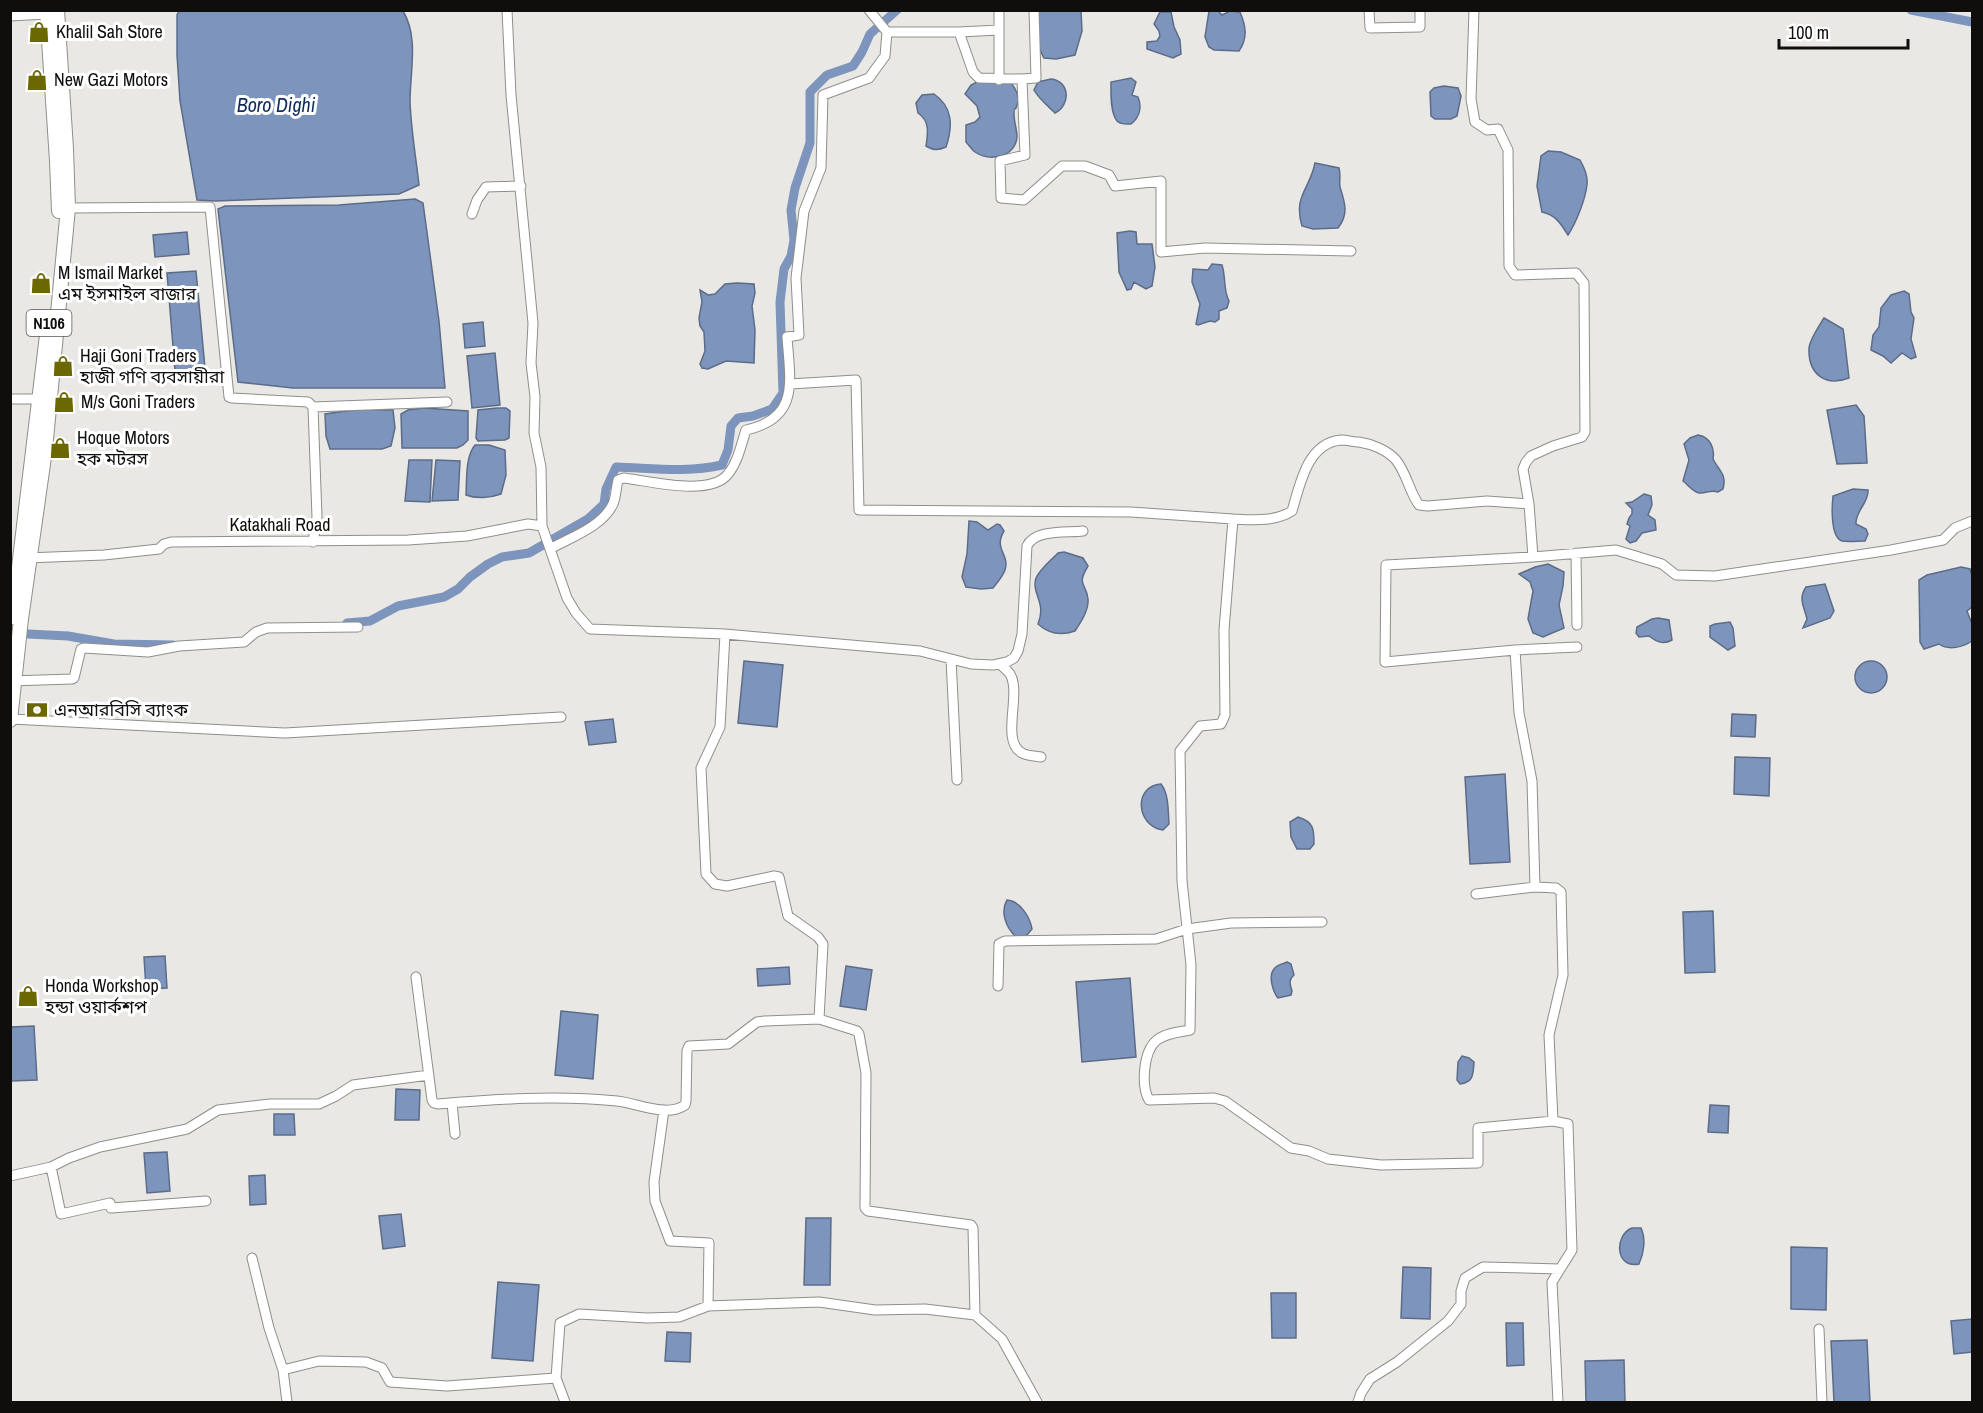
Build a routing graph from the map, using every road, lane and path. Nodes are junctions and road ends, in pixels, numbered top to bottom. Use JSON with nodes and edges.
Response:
{"nodes":[{"id":1,"x":507,"y":10,"type":"edge"},
{"id":2,"x":869,"y":10,"type":"edge"},
{"id":3,"x":999,"y":10,"type":"edge"},
{"id":4,"x":1034,"y":10,"type":"edge"},
{"id":5,"x":1369,"y":10,"type":"edge"},
{"id":6,"x":1420,"y":10,"type":"edge"},
{"id":7,"x":1474,"y":10,"type":"edge"},
{"id":8,"x":50,"y":12,"type":"edge"},
{"id":9,"x":10,"y":16,"type":"edge"},
{"id":10,"x":999,"y":30,"type":"junction"},
{"id":11,"x":887,"y":32,"type":"junction"},
{"id":12,"x":959,"y":32,"type":"junction"},
{"id":13,"x":1022,"y":79,"type":"junction"},
{"id":14,"x":999,"y":80,"type":"junction"},
{"id":15,"x":521,"y":186,"type":"junction"},
{"id":16,"x":68,"y":208,"type":"junction"},
{"id":17,"x":472,"y":214,"type":"dead end"},
{"id":18,"x":1352,"y":251,"type":"dead end"},
{"id":19,"x":790,"y":384,"type":"junction"},
{"id":20,"x":10,"y":399,"type":"edge"},
{"id":21,"x":39,"y":399,"type":"junction"},
{"id":22,"x":447,"y":402,"type":"dead end"},
{"id":23,"x":313,"y":407,"type":"junction"},
{"id":24,"x":1529,"y":504,"type":"junction"},
{"id":25,"x":1233,"y":519,"type":"junction"},
{"id":26,"x":1972,"y":521,"type":"edge"},
{"id":27,"x":542,"y":526,"type":"junction"},
{"id":28,"x":1083,"y":531,"type":"dead end"},
{"id":29,"x":313,"y":542,"type":"junction"},
{"id":30,"x":550,"y":549,"type":"junction"},
{"id":31,"x":1576,"y":553,"type":"junction"},
{"id":32,"x":1533,"y":557,"type":"junction"},
{"id":33,"x":26,"y":558,"type":"junction"},
{"id":34,"x":1577,"y":625,"type":"dead end"},
{"id":35,"x":358,"y":627,"type":"dead end"},
{"id":36,"x":10,"y":633,"type":"edge"},
{"id":37,"x":725,"y":634,"type":"junction"},
{"id":38,"x":1577,"y":647,"type":"dead end"},
{"id":39,"x":1515,"y":650,"type":"junction"},
{"id":40,"x":951,"y":659,"type":"junction"},
{"id":41,"x":1000,"y":664,"type":"junction"},
{"id":42,"x":13,"y":681,"type":"edge"},
{"id":43,"x":561,"y":717,"type":"dead end"},
{"id":44,"x":11,"y":719,"type":"edge"},
{"id":45,"x":1041,"y":757,"type":"dead end"},
{"id":46,"x":957,"y":780,"type":"dead end"},
{"id":47,"x":1535,"y":887,"type":"junction"},
{"id":48,"x":1476,"y":894,"type":"dead end"},
{"id":49,"x":1322,"y":922,"type":"dead end"},
{"id":50,"x":1187,"y":929,"type":"junction"},
{"id":51,"x":416,"y":977,"type":"dead end"},
{"id":52,"x":998,"y":986,"type":"dead end"},
{"id":53,"x":819,"y":1019,"type":"junction"},
{"id":54,"x":429,"y":1075,"type":"junction"},
{"id":55,"x":452,"y":1103,"type":"junction"},
{"id":56,"x":664,"y":1110,"type":"junction"},
{"id":57,"x":1553,"y":1121,"type":"junction"},
{"id":58,"x":455,"y":1134,"type":"dead end"},
{"id":59,"x":51,"y":1167,"type":"junction"},
{"id":60,"x":10,"y":1176,"type":"edge"},
{"id":61,"x":206,"y":1201,"type":"dead end"},
{"id":62,"x":252,"y":1258,"type":"dead end"},
{"id":63,"x":1560,"y":1269,"type":"junction"},
{"id":64,"x":708,"y":1306,"type":"junction"},
{"id":65,"x":975,"y":1315,"type":"junction"},
{"id":66,"x":1819,"y":1329,"type":"dead end"},
{"id":67,"x":283,"y":1370,"type":"junction"},
{"id":68,"x":556,"y":1378,"type":"junction"},
{"id":69,"x":287,"y":1402,"type":"edge"},
{"id":70,"x":565,"y":1402,"type":"edge"},
{"id":71,"x":1037,"y":1402,"type":"edge"},
{"id":72,"x":1359,"y":1402,"type":"edge"},
{"id":73,"x":1558,"y":1402,"type":"edge"},
{"id":74,"x":1822,"y":1402,"type":"edge"}],
"edges":[{"from":1,"to":15,"type":"street"},
{"from":2,"to":11,"type":"street"},
{"from":3,"to":10,"type":"street"},
{"from":4,"to":13,"type":"street"},
{"from":5,"to":6,"type":"street"},
{"from":7,"to":24,"type":"street"},
{"from":8,"to":9,"type":"street"},
{"from":8,"to":16,"type":"highway","number":"N106"},
{"from":8,"to":21,"type":"highway","number":"N106"},
{"from":10,"to":12,"type":"street"},
{"from":10,"to":14,"type":"street"},
{"from":11,"to":12,"type":"street"},
{"from":11,"to":19,"type":"street"},
{"from":12,"to":14,"type":"street"},
{"from":13,"to":14,"type":"street"},
{"from":13,"to":18,"type":"street"},
{"from":15,"to":17,"type":"street"},
{"from":15,"to":27,"type":"street"},
{"from":16,"to":23,"type":"street"},
{"from":16,"to":33,"type":"highway","number":"N106"},
{"from":19,"to":25,"type":"street"},
{"from":19,"to":30,"type":"street"},
{"from":20,"to":21,"type":"street"},
{"from":21,"to":33,"type":"highway","number":"N106"},
{"from":22,"to":23,"type":"street"},
{"from":23,"to":29,"type":"street"},
{"from":24,"to":25,"type":"street"},
{"from":24,"to":32,"type":"street"},
{"from":25,"to":50,"type":"street"},
{"from":26,"to":31,"type":"street"},
{"from":27,"to":29,"type":"street","name":"Katakhali Road"},
{"from":27,"to":30,"type":"street"},
{"from":28,"to":41,"type":"street"},
{"from":29,"to":33,"type":"street","name":"Katakhali Road"},
{"from":30,"to":37,"type":"street"},
{"from":31,"to":32,"type":"street"},
{"from":31,"to":34,"type":"street"},
{"from":32,"to":39,"type":"street"},
{"from":33,"to":36,"type":"highway","number":"N106"},
{"from":33,"to":42,"type":"highway","number":"N106"},
{"from":35,"to":42,"type":"street"},
{"from":37,"to":40,"type":"street"},
{"from":37,"to":53,"type":"street"},
{"from":38,"to":39,"type":"street"},
{"from":39,"to":47,"type":"street"},
{"from":40,"to":41,"type":"street"},
{"from":40,"to":46,"type":"street"},
{"from":41,"to":45,"type":"street"},
{"from":42,"to":44,"type":"highway","number":"N106"},
{"from":43,"to":44,"type":"street"},
{"from":47,"to":48,"type":"street"},
{"from":47,"to":57,"type":"street"},
{"from":49,"to":50,"type":"street"},
{"from":50,"to":52,"type":"street"},
{"from":50,"to":57,"type":"street"},
{"from":51,"to":54,"type":"street"},
{"from":53,"to":56,"type":"street"},
{"from":53,"to":65,"type":"street"},
{"from":54,"to":55,"type":"street"},
{"from":54,"to":59,"type":"street"},
{"from":55,"to":56,"type":"street"},
{"from":55,"to":58,"type":"street"},
{"from":56,"to":64,"type":"street"},
{"from":57,"to":63,"type":"street"},
{"from":59,"to":60,"type":"street"},
{"from":59,"to":61,"type":"street"},
{"from":62,"to":67,"type":"street"},
{"from":63,"to":72,"type":"street"},
{"from":63,"to":73,"type":"street"},
{"from":64,"to":65,"type":"street"},
{"from":64,"to":68,"type":"street"},
{"from":65,"to":71,"type":"street"},
{"from":66,"to":74,"type":"street"},
{"from":67,"to":68,"type":"street"},
{"from":67,"to":69,"type":"street"},
{"from":68,"to":70,"type":"street"}]}
